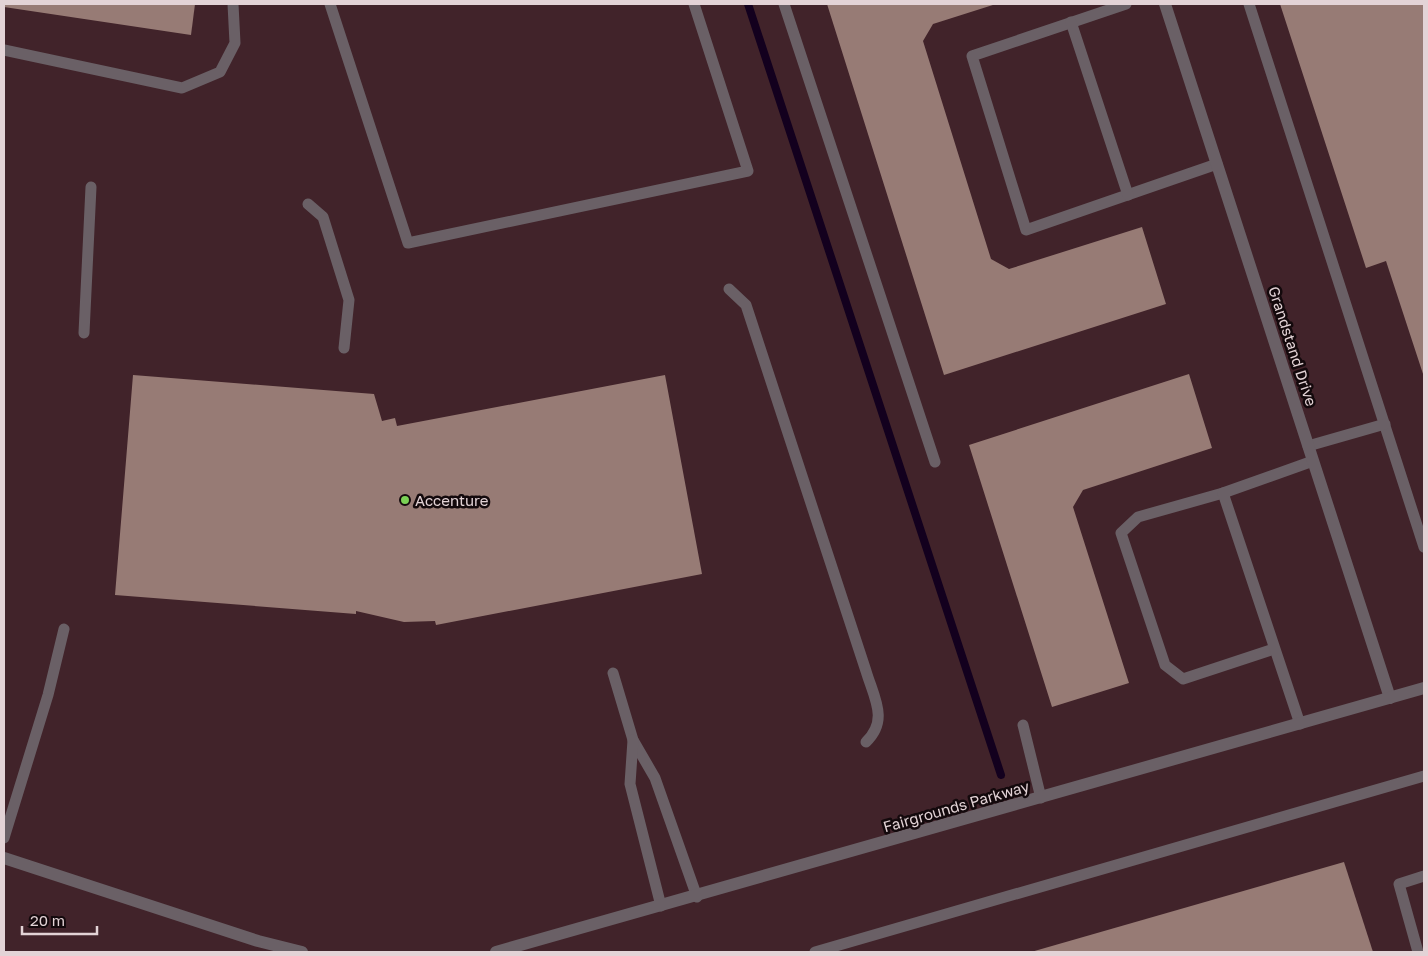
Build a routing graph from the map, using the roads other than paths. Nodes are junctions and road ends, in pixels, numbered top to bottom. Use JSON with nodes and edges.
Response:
{"nodes":[{"id":1,"x":232,"y":4,"type":"edge"},
{"id":2,"x":330,"y":4,"type":"edge"},
{"id":3,"x":694,"y":4,"type":"edge"},
{"id":4,"x":784,"y":4,"type":"edge"},
{"id":5,"x":1126,"y":4,"type":"edge"},
{"id":6,"x":1165,"y":4,"type":"edge"},
{"id":7,"x":1249,"y":4,"type":"edge"},
{"id":8,"x":1071,"y":22,"type":"junction"},
{"id":9,"x":4,"y":50,"type":"edge"},
{"id":10,"x":1217,"y":164,"type":"junction"},
{"id":11,"x":91,"y":187,"type":"dead end"},
{"id":12,"x":1128,"y":195,"type":"junction"},
{"id":13,"x":308,"y":204,"type":"dead end"},
{"id":14,"x":728,"y":289,"type":"dead end"},
{"id":15,"x":84,"y":333,"type":"dead end"},
{"id":16,"x":344,"y":348,"type":"dead end"},
{"id":17,"x":1384,"y":424,"type":"junction"},
{"id":18,"x":1308,"y":446,"type":"junction"},
{"id":19,"x":1314,"y":461,"type":"junction"},
{"id":20,"x":936,"y":462,"type":"dead end"},
{"id":21,"x":1223,"y":493,"type":"junction"},
{"id":22,"x":1424,"y":547,"type":"edge"},
{"id":23,"x":64,"y":629,"type":"dead end"},
{"id":24,"x":1274,"y":650,"type":"junction"},
{"id":25,"x":613,"y":673,"type":"dead end"},
{"id":26,"x":1424,"y":688,"type":"edge"},
{"id":27,"x":1390,"y":698,"type":"junction"},
{"id":28,"x":1300,"y":724,"type":"junction"},
{"id":29,"x":1023,"y":725,"type":"dead end"},
{"id":30,"x":633,"y":740,"type":"junction"},
{"id":31,"x":866,"y":742,"type":"dead end"},
{"id":32,"x":1424,"y":776,"type":"edge"},
{"id":33,"x":1041,"y":798,"type":"junction"},
{"id":34,"x":4,"y":838,"type":"edge"},
{"id":35,"x":4,"y":858,"type":"edge"},
{"id":36,"x":1424,"y":876,"type":"edge"},
{"id":37,"x":697,"y":897,"type":"junction"},
{"id":38,"x":661,"y":906,"type":"junction"},
{"id":39,"x":302,"y":952,"type":"edge"},
{"id":40,"x":496,"y":952,"type":"edge"},
{"id":41,"x":815,"y":952,"type":"edge"},
{"id":42,"x":1418,"y":952,"type":"edge"}],
"edges":[{"from":1,"to":9,"type":"lane"},
{"from":2,"to":3,"type":"lane"},
{"from":4,"to":20,"type":"lane"},
{"from":5,"to":8,"type":"lane"},
{"from":6,"to":10,"type":"street","name":"Grandstand Drive"},
{"from":7,"to":17,"type":"lane"},
{"from":8,"to":12,"type":"lane"},
{"from":8,"to":12,"type":"lane"},
{"from":10,"to":12,"type":"lane"},
{"from":10,"to":18,"type":"street","name":"Grandstand Drive"},
{"from":11,"to":15,"type":"lane"},
{"from":13,"to":16,"type":"lane"},
{"from":14,"to":31,"type":"lane"},
{"from":17,"to":18,"type":"lane"},
{"from":17,"to":22,"type":"lane"},
{"from":18,"to":19,"type":"street","name":"Grandstand Drive"},
{"from":19,"to":21,"type":"lane"},
{"from":19,"to":27,"type":"street","name":"Grandstand Drive"},
{"from":21,"to":24,"type":"lane"},
{"from":21,"to":24,"type":"lane"},
{"from":23,"to":34,"type":"lane"},
{"from":24,"to":28,"type":"lane"},
{"from":25,"to":30,"type":"lane"},
{"from":26,"to":27,"type":"street","name":"Fairgrounds Parkway"},
{"from":27,"to":28,"type":"street","name":"Fairgrounds Parkway"},
{"from":28,"to":33,"type":"street","name":"Fairgrounds Parkway"},
{"from":29,"to":33,"type":"lane"},
{"from":30,"to":37,"type":"lane"},
{"from":30,"to":38,"type":"lane"},
{"from":32,"to":41,"type":"lane"},
{"from":33,"to":37,"type":"street","name":"Fairgrounds Parkway"},
{"from":35,"to":39,"type":"street"},
{"from":36,"to":42,"type":"lane"},
{"from":37,"to":38,"type":"street","name":"Fairgrounds Parkway"},
{"from":38,"to":40,"type":"street","name":"Fairgrounds Parkway"}]}
